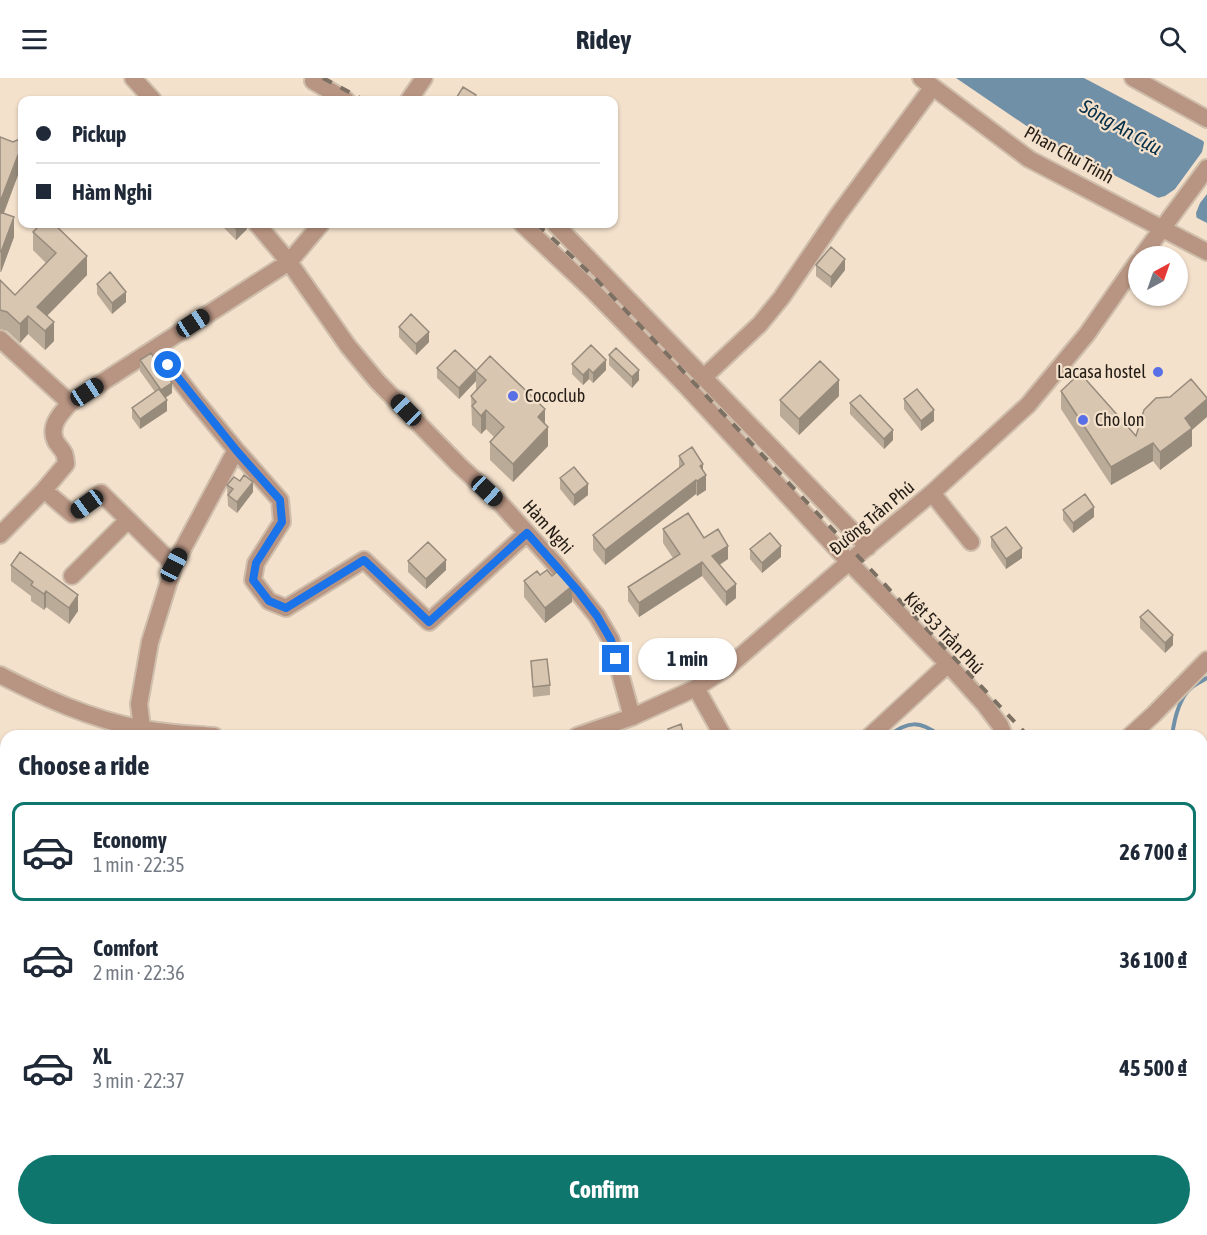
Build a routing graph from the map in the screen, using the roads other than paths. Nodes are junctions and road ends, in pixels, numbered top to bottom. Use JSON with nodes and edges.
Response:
{"nodes":[{"id":1,"x":133,"y":78,"type":"edge"},
{"id":2,"x":424,"y":78,"type":"edge"},
{"id":3,"x":1133,"y":78,"type":"edge"},
{"id":4,"x":313,"y":81,"type":"dead end"},
{"id":5,"x":926,"y":83,"type":"edge"},
{"id":6,"x":149,"y":96,"type":"edge"},
{"id":7,"x":339,"y":96,"type":"edge"},
{"id":8,"x":412,"y":96,"type":"edge"},
{"id":9,"x":1207,"y":119,"type":"edge"},
{"id":10,"x":1207,"y":168,"type":"edge"},
{"id":11,"x":260,"y":228,"type":"edge"},
{"id":12,"x":318,"y":228,"type":"edge"},
{"id":13,"x":526,"y":228,"type":"edge"},
{"id":14,"x":559,"y":228,"type":"edge"},
{"id":15,"x":1162,"y":228,"type":"junction"},
{"id":16,"x":1149,"y":246,"type":"edge"},
{"id":17,"x":1207,"y":252,"type":"edge"},
{"id":18,"x":289,"y":262,"type":"junction"},
{"id":19,"x":1128,"y":275,"type":"edge"},
{"id":20,"x":0,"y":339,"type":"edge"},
{"id":21,"x":155,"y":348,"type":"junction"},
{"id":22,"x":703,"y":378,"type":"junction"},
{"id":23,"x":70,"y":403,"type":"junction"},
{"id":24,"x":236,"y":450,"type":"junction"},
{"id":25,"x":44,"y":490,"type":"junction"},
{"id":26,"x":932,"y":493,"type":"junction"},
{"id":27,"x":128,"y":520,"type":"junction"},
{"id":28,"x":527,"y":533,"type":"junction"},
{"id":29,"x":0,"y":535,"type":"edge"},
{"id":30,"x":971,"y":542,"type":"dead end"},
{"id":31,"x":868,"y":547,"type":"junction"},
{"id":32,"x":849,"y":562,"type":"junction"},
{"id":33,"x":174,"y":565,"type":"junction"},
{"id":34,"x":72,"y":576,"type":"dead end"},
{"id":35,"x":1207,"y":660,"type":"edge"},
{"id":36,"x":948,"y":664,"type":"junction"},
{"id":37,"x":0,"y":675,"type":"edge"},
{"id":38,"x":696,"y":688,"type":"junction"},
{"id":39,"x":632,"y":717,"type":"junction"},
{"id":40,"x":133,"y":730,"type":"edge"},
{"id":41,"x":142,"y":730,"type":"edge"},
{"id":42,"x":594,"y":730,"type":"edge"},
{"id":43,"x":720,"y":730,"type":"edge"},
{"id":44,"x":876,"y":730,"type":"edge"},
{"id":45,"x":1002,"y":730,"type":"edge"},
{"id":46,"x":1137,"y":730,"type":"edge"}],
"edges":[{"from":1,"to":6,"type":"street"},
{"from":2,"to":8,"type":"street"},
{"from":3,"to":9,"type":"street"},
{"from":4,"to":7,"type":"street"},
{"from":5,"to":15,"type":"street","name":"Phan Chu Trinh"},
{"from":5,"to":22,"type":"street"},
{"from":10,"to":15,"type":"street"},
{"from":11,"to":18,"type":"street","name":"Hàm Nghi"},
{"from":12,"to":18,"type":"street"},
{"from":13,"to":32,"type":"street","name":"Kiệt 53 Trần Phú"},
{"from":14,"to":22,"type":"street"},
{"from":15,"to":16,"type":"street"},
{"from":15,"to":17,"type":"street","name":"Phan Chu Trinh"},
{"from":18,"to":21,"type":"street"},
{"from":18,"to":28,"type":"street","name":"Hàm Nghi"},
{"from":19,"to":26,"type":"street","name":"Đường Trần Phú"},
{"from":20,"to":23,"type":"street"},
{"from":21,"to":23,"type":"street"},
{"from":21,"to":24,"type":"street"},
{"from":22,"to":31,"type":"street"},
{"from":23,"to":25,"type":"street"},
{"from":24,"to":28,"type":"street"},
{"from":24,"to":33,"type":"street"},
{"from":25,"to":27,"type":"street"},
{"from":25,"to":29,"type":"street"},
{"from":26,"to":30,"type":"street"},
{"from":26,"to":31,"type":"street","name":"Đường Trần Phú"},
{"from":27,"to":33,"type":"street"},
{"from":27,"to":34,"type":"street"},
{"from":28,"to":39,"type":"street","name":"Hàm Nghi"},
{"from":31,"to":32,"type":"street","name":"Đường Trần Phú"},
{"from":32,"to":36,"type":"street","name":"Kiệt 53 Trần Phú"},
{"from":32,"to":38,"type":"street","name":"Đường Trần Phú"},
{"from":33,"to":41,"type":"street"},
{"from":35,"to":46,"type":"street"},
{"from":36,"to":44,"type":"street"},
{"from":36,"to":45,"type":"street","name":"Kiệt 53 Trần Phú"},
{"from":37,"to":40,"type":"street"},
{"from":38,"to":39,"type":"street","name":"Đường Trần Phú"},
{"from":38,"to":43,"type":"street"},
{"from":39,"to":42,"type":"street","name":"Đường Trần Phú"}]}
